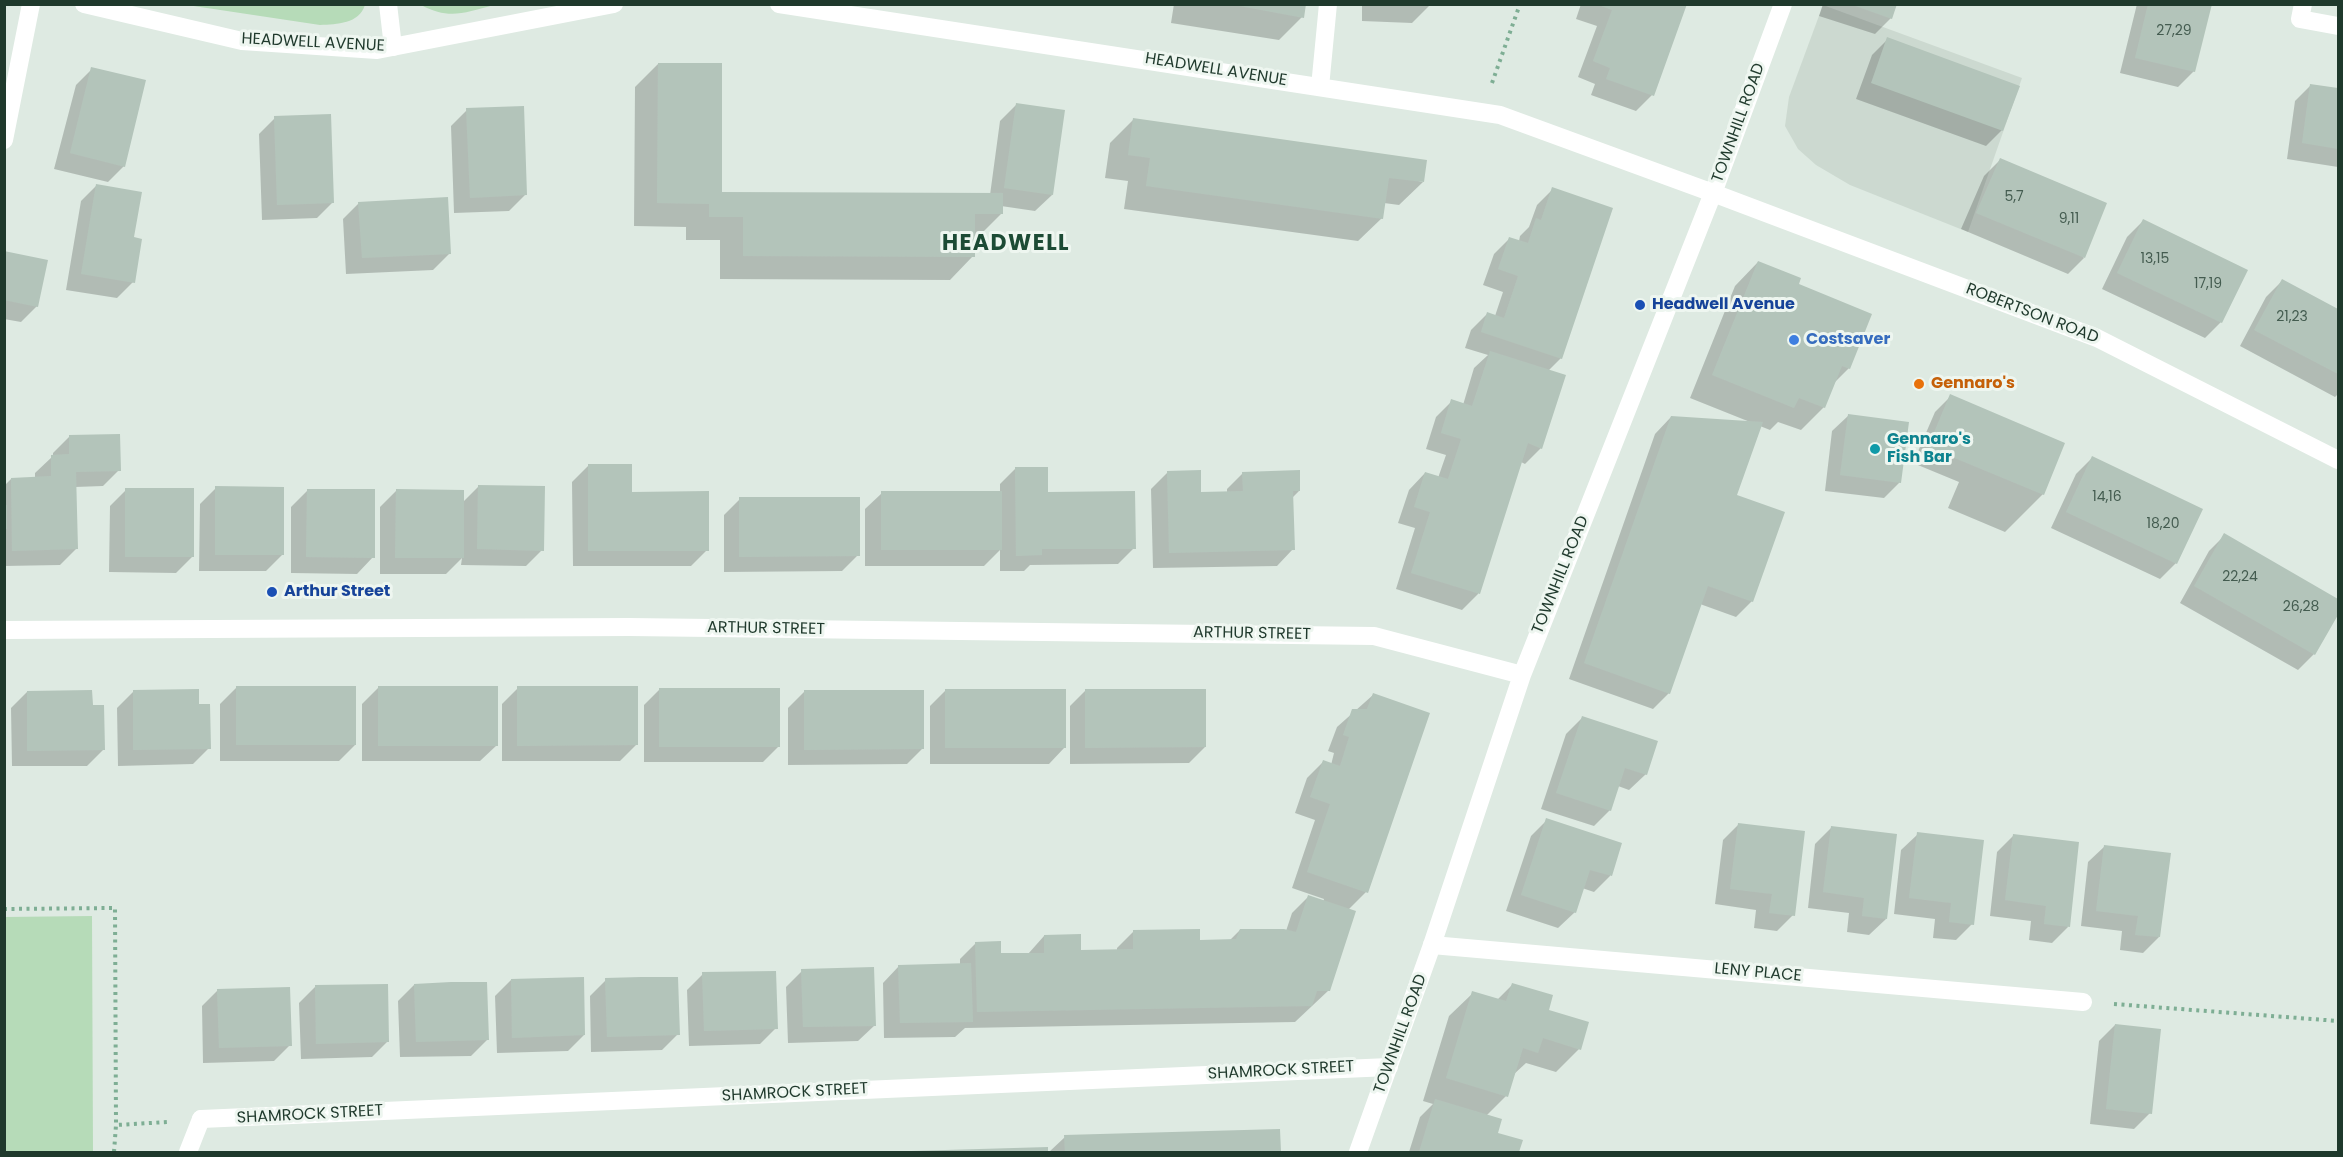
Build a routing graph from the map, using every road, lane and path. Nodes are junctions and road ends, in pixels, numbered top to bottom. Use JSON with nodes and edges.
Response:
{"nodes":[{"id":1,"x":31,"y":4,"type":"edge"},
{"id":2,"x":84,"y":4,"type":"edge"},
{"id":3,"x":388,"y":4,"type":"edge"},
{"id":4,"x":614,"y":4,"type":"edge"},
{"id":5,"x":779,"y":4,"type":"edge"},
{"id":6,"x":1328,"y":4,"type":"edge"},
{"id":7,"x":1520,"y":4,"type":"edge"},
{"id":8,"x":1783,"y":4,"type":"edge"},
{"id":9,"x":2303,"y":4,"type":"edge"},
{"id":10,"x":2338,"y":26,"type":"edge"},
{"id":11,"x":393,"y":47,"type":"junction"},
{"id":12,"x":1320,"y":87,"type":"junction"},
{"id":13,"x":1482,"y":112,"type":"junction"},
{"id":14,"x":4,"y":140,"type":"edge"},
{"id":15,"x":1713,"y":193,"type":"junction"},
{"id":16,"x":2338,"y":460,"type":"edge"},
{"id":17,"x":4,"y":630,"type":"edge"},
{"id":18,"x":1522,"y":675,"type":"junction"},
{"id":19,"x":4,"y":909,"type":"edge"},
{"id":20,"x":1432,"y":945,"type":"junction"},
{"id":21,"x":2083,"y":1002,"type":"joint"},
{"id":22,"x":2338,"y":1022,"type":"edge"},
{"id":23,"x":1389,"y":1066,"type":"junction"},
{"id":24,"x":201,"y":1119,"type":"junction"},
{"id":25,"x":116,"y":1125,"type":"junction"},
{"id":26,"x":114,"y":1152,"type":"edge"},
{"id":27,"x":188,"y":1152,"type":"edge"},
{"id":28,"x":1358,"y":1152,"type":"edge"}],
"edges":[{"from":1,"to":14,"type":"street"},
{"from":2,"to":11,"type":"street","name":"HEADWELL AVENUE"},
{"from":3,"to":11,"type":"street"},
{"from":4,"to":11,"type":"street","name":"HEADWELL AVENUE"},
{"from":5,"to":12,"type":"street","name":"HEADWELL AVENUE"},
{"from":6,"to":12,"type":"street"},
{"from":7,"to":13,"type":"path"},
{"from":8,"to":15,"type":"street","name":"TOWNHILL ROAD"},
{"from":9,"to":10,"type":"street"},
{"from":12,"to":13,"type":"street","name":"HEADWELL AVENUE"},
{"from":13,"to":15,"type":"street","name":"HEADWELL AVENUE"},
{"from":15,"to":16,"type":"street","name":"ROBERTSON ROAD"},
{"from":15,"to":18,"type":"street","name":"TOWNHILL ROAD"},
{"from":17,"to":18,"type":"street","name":"ARTHUR STREET"},
{"from":18,"to":20,"type":"street","name":"TOWNHILL ROAD"},
{"from":19,"to":25,"type":"path"},
{"from":20,"to":21,"type":"street","name":"LENY PLACE"},
{"from":20,"to":23,"type":"street","name":"TOWNHILL ROAD"},
{"from":21,"to":22,"type":"path"},
{"from":23,"to":24,"type":"street","name":"SHAMROCK STREET"},
{"from":23,"to":28,"type":"street","name":"TOWNHILL ROAD"},
{"from":24,"to":25,"type":"path"},
{"from":24,"to":27,"type":"street"},
{"from":25,"to":26,"type":"path"}]}
